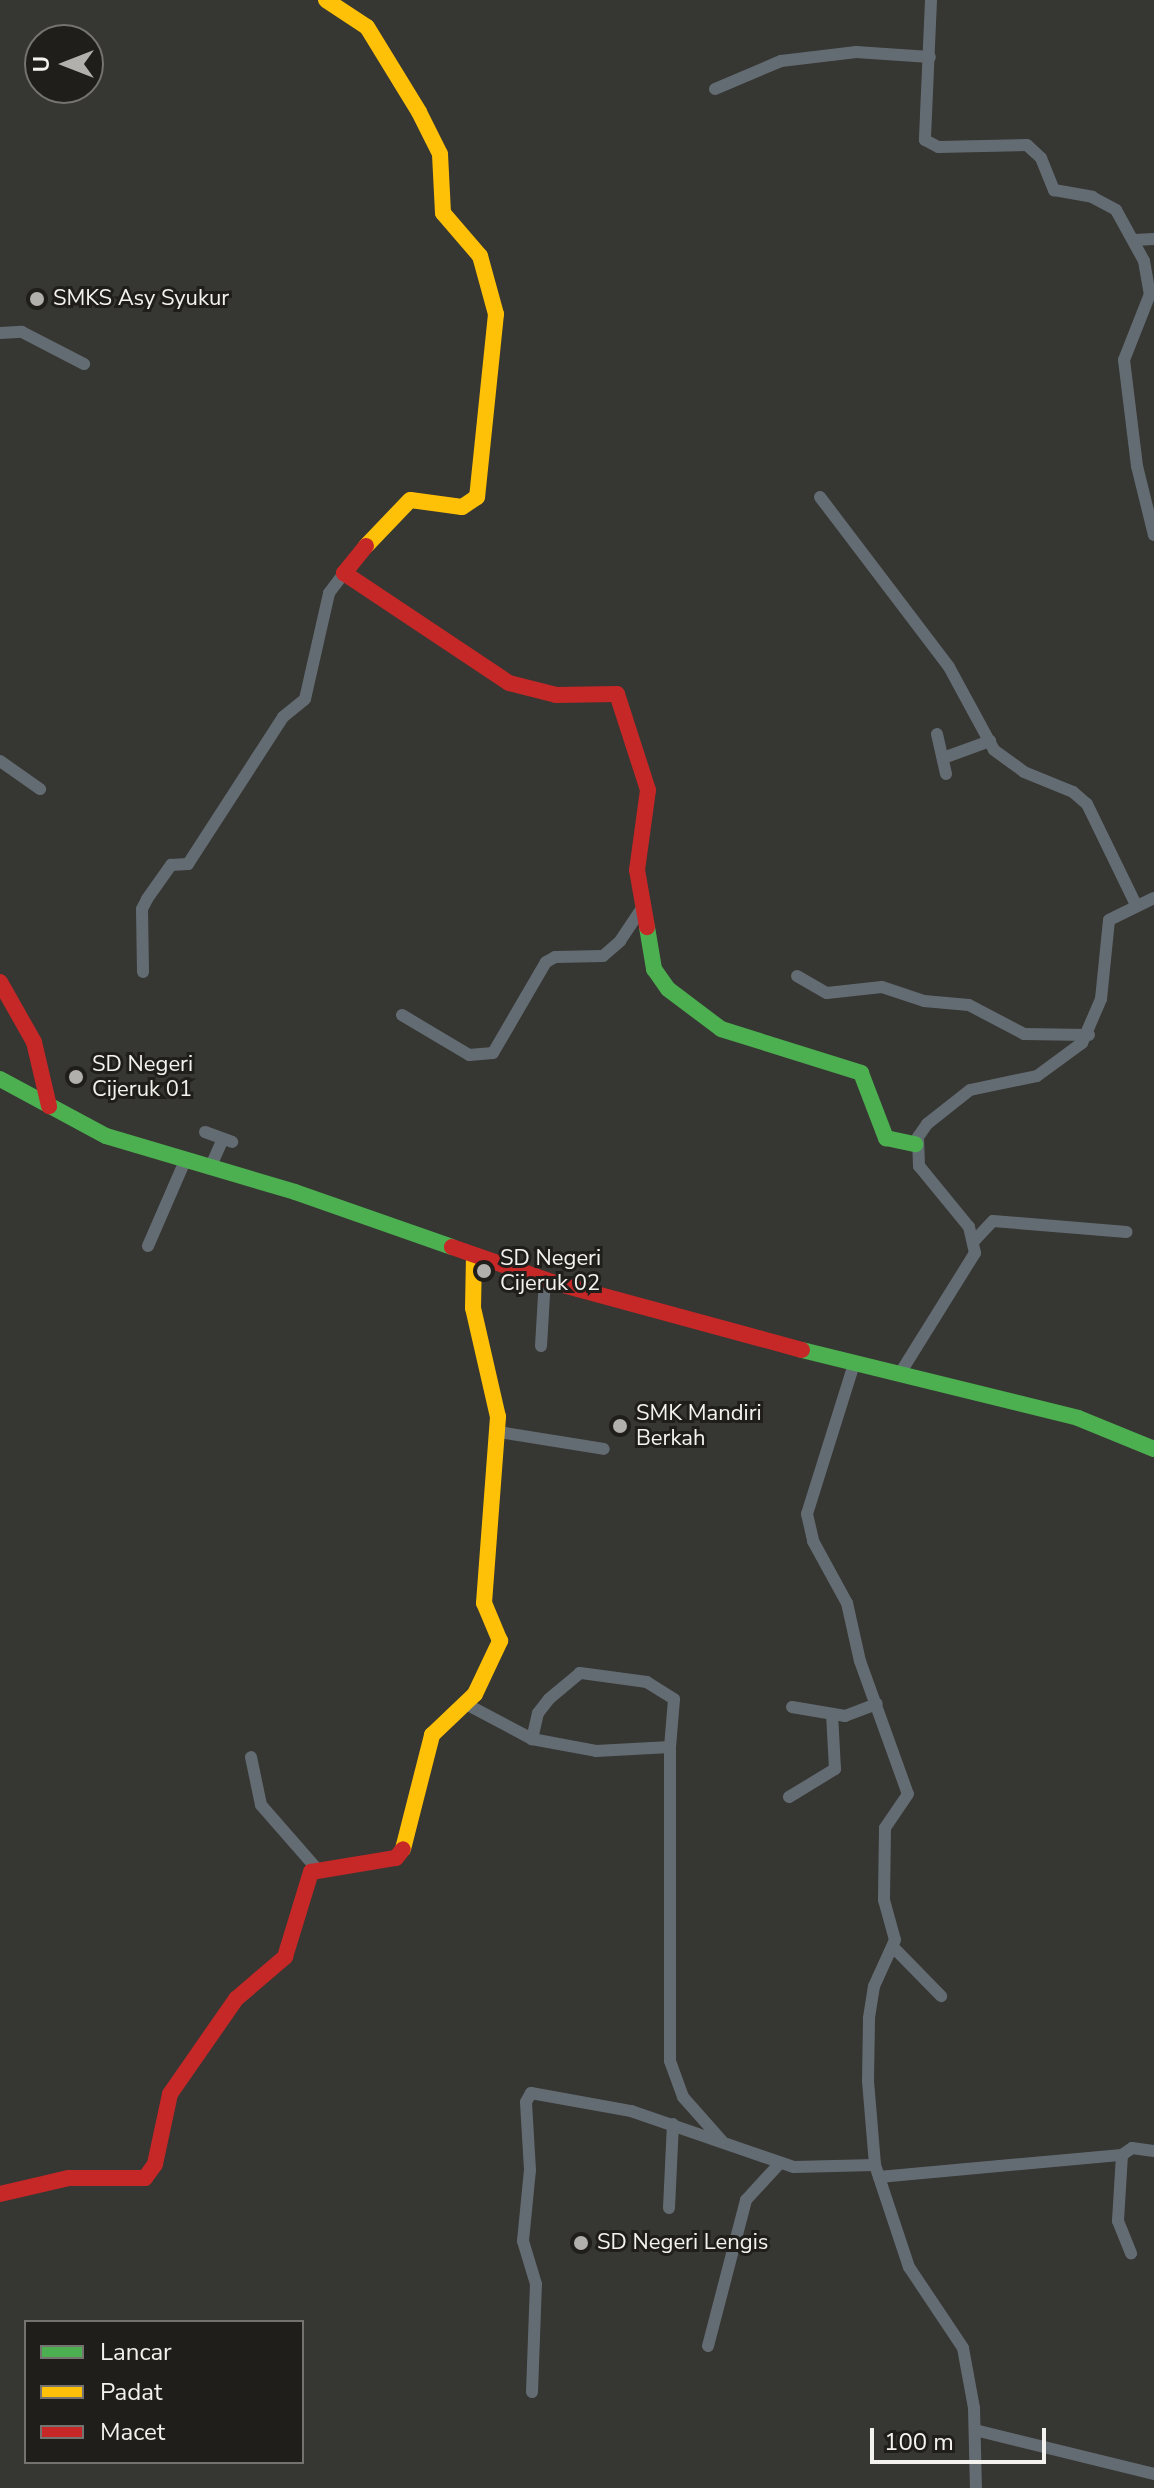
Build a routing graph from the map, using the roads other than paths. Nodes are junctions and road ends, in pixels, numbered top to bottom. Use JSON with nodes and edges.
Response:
{"nodes":[{"id":1,"x":326,"y":0,"type":"edge"},
{"id":2,"x":931,"y":0,"type":"edge"},
{"id":3,"x":930,"y":57,"type":"junction"},
{"id":4,"x":715,"y":89,"type":"dead end"},
{"id":5,"x":1154,"y":239,"type":"edge"},
{"id":6,"x":1134,"y":240,"type":"junction"},
{"id":7,"x":0,"y":333,"type":"edge"},
{"id":8,"x":84,"y":364,"type":"dead end"},
{"id":9,"x":820,"y":497,"type":"dead end"},
{"id":10,"x":1154,"y":535,"type":"edge"},
{"id":11,"x":344,"y":573,"type":"junction"},
{"id":12,"x":937,"y":734,"type":"dead end"},
{"id":13,"x":990,"y":741,"type":"junction"},
{"id":14,"x":946,"y":757,"type":"junction"},
{"id":15,"x":0,"y":761,"type":"edge"},
{"id":16,"x":946,"y":774,"type":"dead end"},
{"id":17,"x":40,"y":789,"type":"dead end"},
{"id":18,"x":1154,"y":898,"type":"edge"},
{"id":19,"x":1135,"y":903,"type":"junction"},
{"id":20,"x":644,"y":905,"type":"junction"},
{"id":21,"x":143,"y":972,"type":"dead end"},
{"id":22,"x":797,"y":976,"type":"dead end"},
{"id":23,"x":0,"y":982,"type":"edge"},
{"id":24,"x":402,"y":1015,"type":"dead end"},
{"id":25,"x":1089,"y":1035,"type":"junction"},
{"id":26,"x":0,"y":1079,"type":"edge"},
{"id":27,"x":49,"y":1106,"type":"junction"},
{"id":28,"x":205,"y":1132,"type":"dead end"},
{"id":29,"x":915,"y":1144,"type":"junction"},
{"id":30,"x":185,"y":1161,"type":"junction"},
{"id":31,"x":210,"y":1168,"type":"junction"},
{"id":32,"x":1127,"y":1232,"type":"dead end"},
{"id":33,"x":975,"y":1240,"type":"junction"},
{"id":34,"x":148,"y":1246,"type":"dead end"},
{"id":35,"x":474,"y":1256,"type":"junction"},
{"id":36,"x":545,"y":1279,"type":"junction"},
{"id":37,"x":541,"y":1346,"type":"dead end"},
{"id":38,"x":854,"y":1364,"type":"junction"},
{"id":39,"x":899,"y":1375,"type":"junction"},
{"id":40,"x":499,"y":1432,"type":"junction"},
{"id":41,"x":604,"y":1449,"type":"dead end"},
{"id":42,"x":1154,"y":1449,"type":"edge"},
{"id":43,"x":466,"y":1704,"type":"junction"},
{"id":44,"x":792,"y":1707,"type":"dead end"},
{"id":45,"x":869,"y":1708,"type":"junction"},
{"id":46,"x":832,"y":1714,"type":"junction"},
{"id":47,"x":532,"y":1739,"type":"junction"},
{"id":48,"x":670,"y":1747,"type":"junction"},
{"id":49,"x":251,"y":1757,"type":"dead end"},
{"id":50,"x":789,"y":1797,"type":"dead end"},
{"id":51,"x":317,"y":1869,"type":"junction"},
{"id":52,"x":895,"y":1949,"type":"junction"},
{"id":53,"x":941,"y":1996,"type":"dead end"},
{"id":54,"x":673,"y":2124,"type":"junction"},
{"id":55,"x":724,"y":2144,"type":"junction"},
{"id":56,"x":1154,"y":2151,"type":"edge"},
{"id":57,"x":1122,"y":2155,"type":"junction"},
{"id":58,"x":780,"y":2163,"type":"junction"},
{"id":59,"x":877,"y":2171,"type":"junction"},
{"id":60,"x":0,"y":2194,"type":"edge"},
{"id":61,"x":669,"y":2208,"type":"dead end"},
{"id":62,"x":1131,"y":2254,"type":"dead end"},
{"id":63,"x":708,"y":2346,"type":"dead end"},
{"id":64,"x":532,"y":2392,"type":"dead end"},
{"id":65,"x":975,"y":2430,"type":"junction"},
{"id":66,"x":1154,"y":2474,"type":"edge"},
{"id":67,"x":976,"y":2488,"type":"edge"}],
"edges":[{"from":1,"to":11,"type":"street"},
{"from":2,"to":3,"type":"street"},
{"from":3,"to":4,"type":"street"},
{"from":3,"to":6,"type":"street"},
{"from":5,"to":6,"type":"street"},
{"from":6,"to":10,"type":"street"},
{"from":7,"to":8,"type":"street"},
{"from":9,"to":13,"type":"street"},
{"from":11,"to":20,"type":"street"},
{"from":11,"to":21,"type":"street"},
{"from":12,"to":14,"type":"street"},
{"from":13,"to":14,"type":"street"},
{"from":13,"to":19,"type":"street"},
{"from":14,"to":16,"type":"street"},
{"from":15,"to":17,"type":"street"},
{"from":18,"to":19,"type":"street"},
{"from":19,"to":25,"type":"street"},
{"from":20,"to":24,"type":"street"},
{"from":20,"to":29,"type":"street"},
{"from":22,"to":25,"type":"street"},
{"from":23,"to":27,"type":"street"},
{"from":25,"to":29,"type":"street"},
{"from":26,"to":27,"type":"street"},
{"from":27,"to":30,"type":"street"},
{"from":28,"to":31,"type":"street"},
{"from":29,"to":33,"type":"street"},
{"from":30,"to":31,"type":"street"},
{"from":30,"to":34,"type":"street"},
{"from":31,"to":35,"type":"street"},
{"from":32,"to":33,"type":"street"},
{"from":33,"to":39,"type":"street"},
{"from":35,"to":36,"type":"street"},
{"from":35,"to":40,"type":"street"},
{"from":36,"to":37,"type":"street"},
{"from":36,"to":38,"type":"street"},
{"from":38,"to":39,"type":"street"},
{"from":38,"to":45,"type":"street"},
{"from":39,"to":42,"type":"street"},
{"from":40,"to":41,"type":"street"},
{"from":40,"to":43,"type":"street"},
{"from":43,"to":47,"type":"street"},
{"from":43,"to":51,"type":"street"},
{"from":44,"to":46,"type":"street"},
{"from":45,"to":46,"type":"street"},
{"from":45,"to":52,"type":"street"},
{"from":46,"to":50,"type":"street"},
{"from":47,"to":48,"type":"street"},
{"from":47,"to":48,"type":"street"},
{"from":48,"to":55,"type":"street"},
{"from":49,"to":51,"type":"street"},
{"from":51,"to":60,"type":"street"},
{"from":52,"to":53,"type":"street"},
{"from":52,"to":59,"type":"street"},
{"from":54,"to":55,"type":"street"},
{"from":54,"to":61,"type":"street"},
{"from":54,"to":64,"type":"street"},
{"from":55,"to":58,"type":"street"},
{"from":56,"to":57,"type":"street"},
{"from":57,"to":59,"type":"street"},
{"from":57,"to":62,"type":"street"},
{"from":58,"to":59,"type":"street"},
{"from":58,"to":63,"type":"street"},
{"from":59,"to":65,"type":"street"},
{"from":65,"to":66,"type":"street"},
{"from":65,"to":67,"type":"street"}]}
